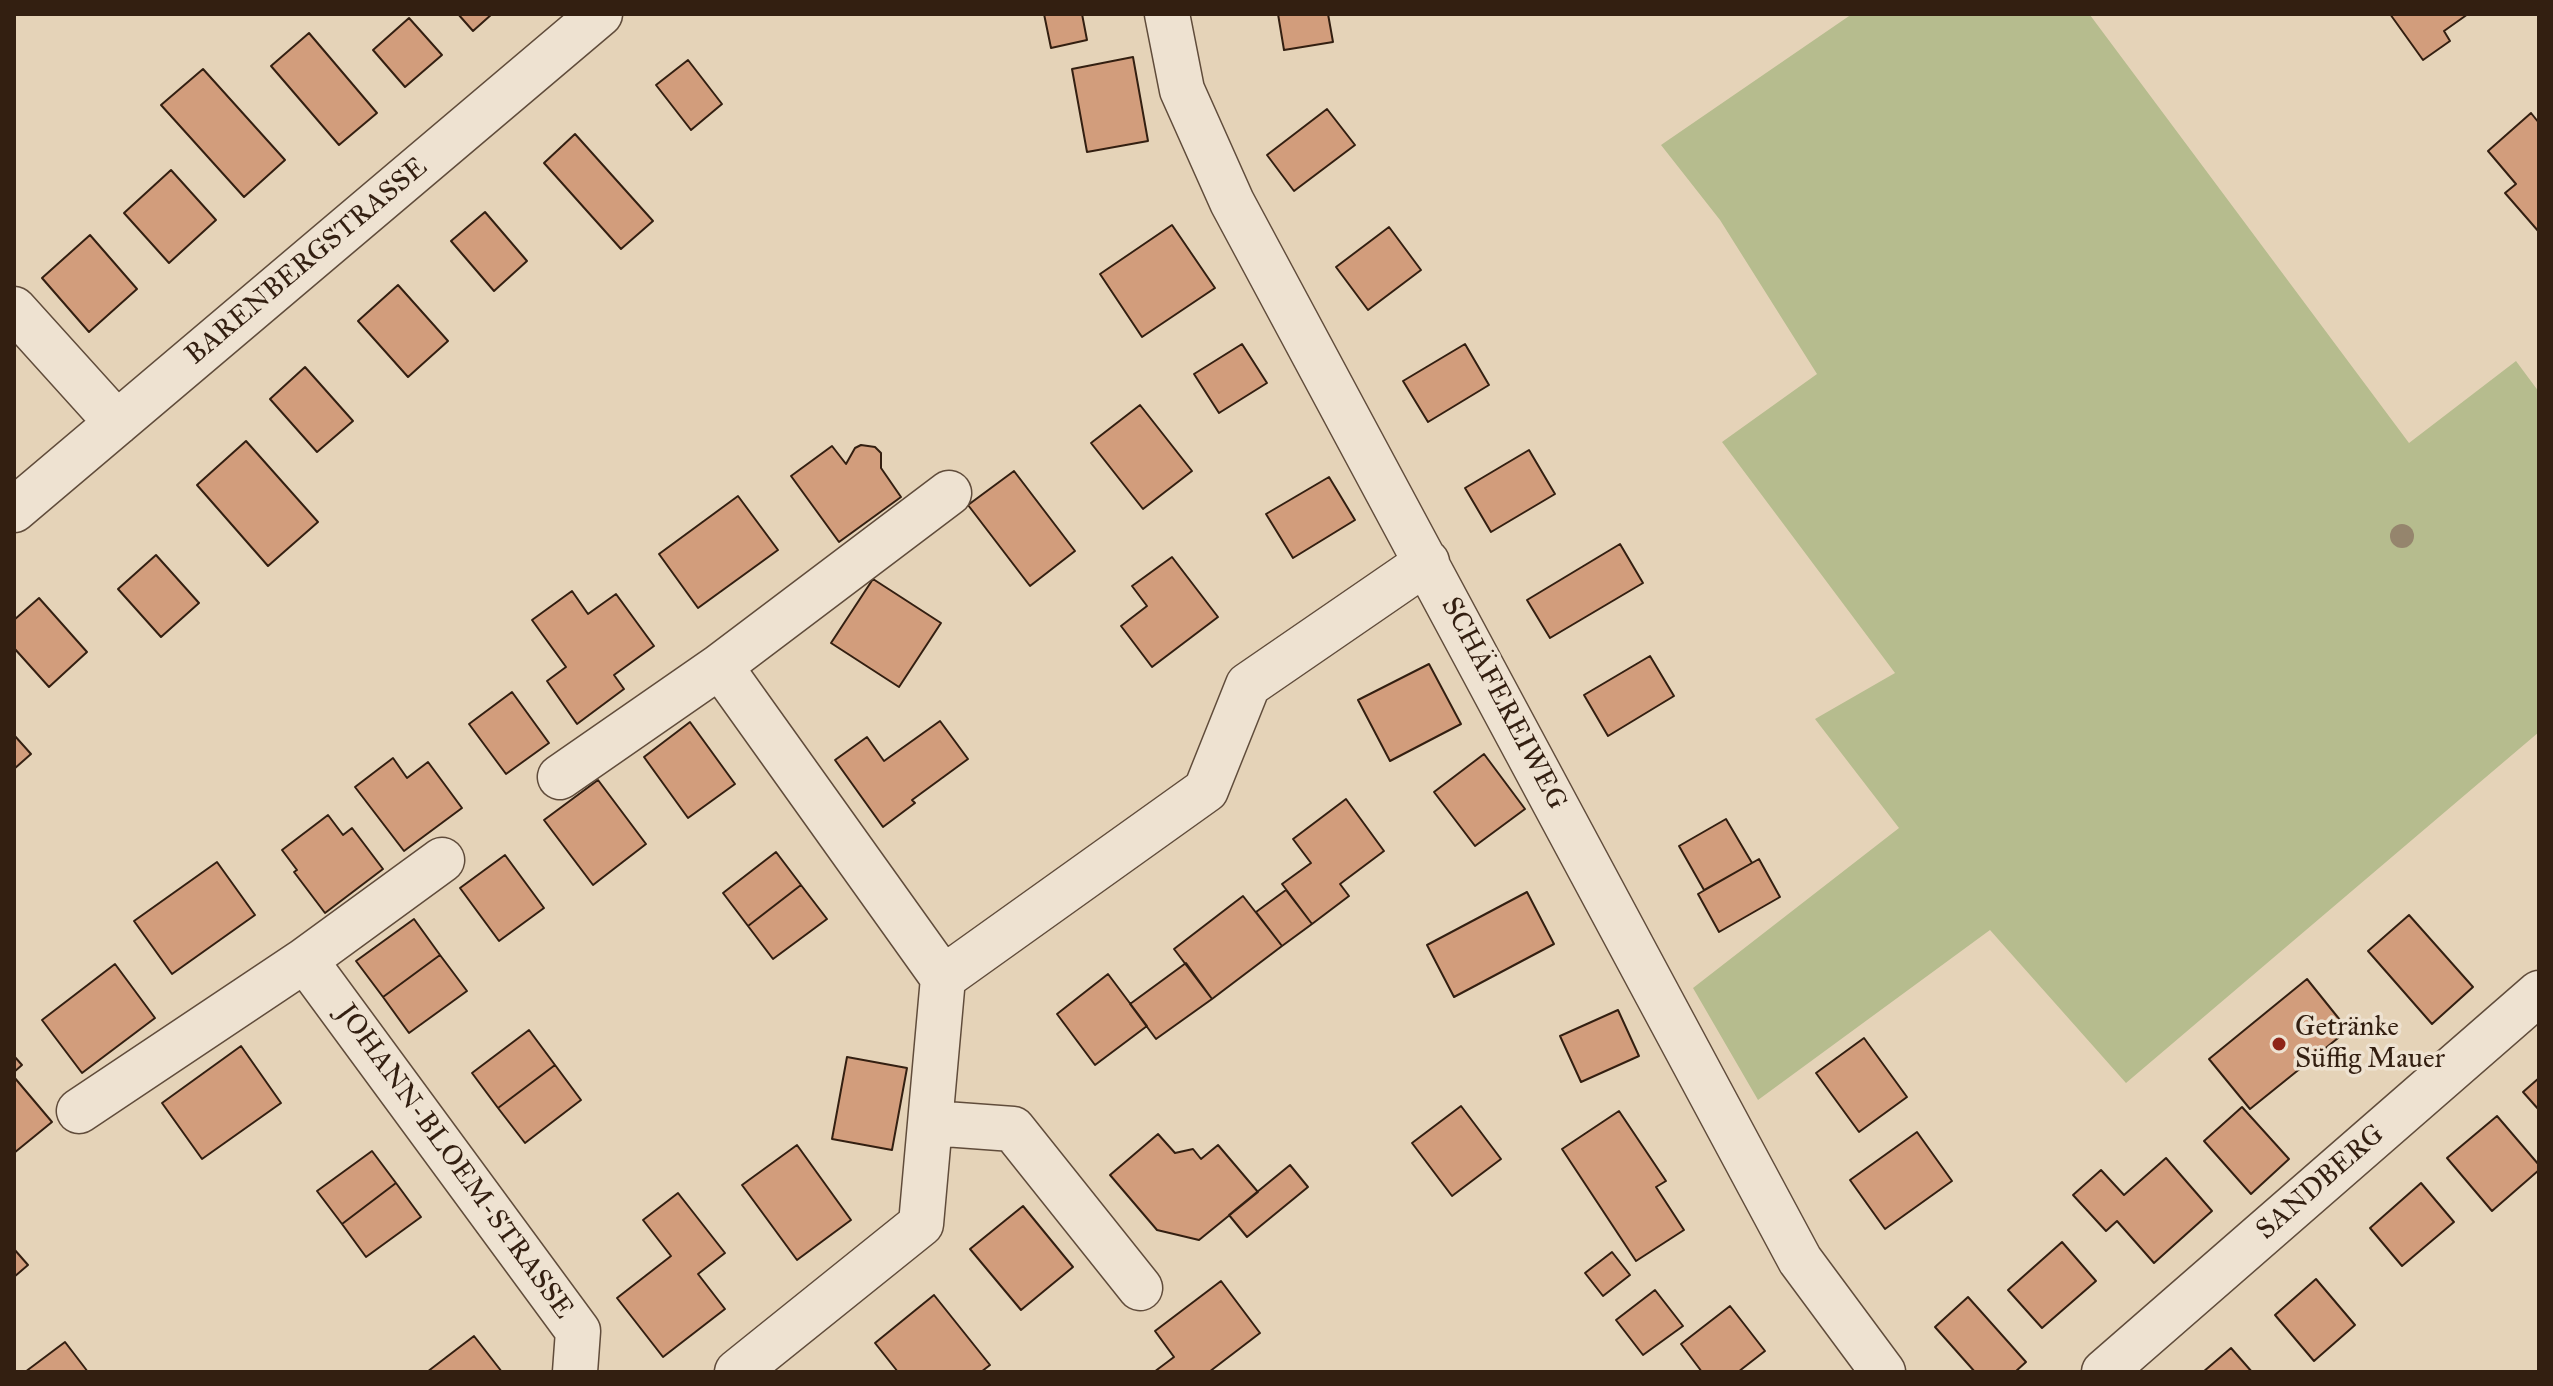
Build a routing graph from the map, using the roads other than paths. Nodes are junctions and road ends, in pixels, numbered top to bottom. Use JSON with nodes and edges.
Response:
{"nodes":[{"id":1,"x":600,"y":14,"type":"edge"},
{"id":2,"x":1167,"y":14,"type":"edge"},
{"id":3,"x":14,"y":309,"type":"edge"},
{"id":4,"x":117,"y":423,"type":"junction"},
{"id":5,"x":949,"y":493,"type":"dead end"},
{"id":6,"x":14,"y":510,"type":"edge"},
{"id":7,"x":1427,"y":562,"type":"junction"},
{"id":8,"x":720,"y":666,"type":"junction"},
{"id":9,"x":560,"y":777,"type":"dead end"},
{"id":10,"x":442,"y":860,"type":"dead end"},
{"id":11,"x":305,"y":960,"type":"junction"},
{"id":12,"x":943,"y":978,"type":"junction"},
{"id":13,"x":2539,"y":993,"type":"edge"},
{"id":14,"x":79,"y":1111,"type":"dead end"},
{"id":15,"x":931,"y":1123,"type":"junction"},
{"id":16,"x":1140,"y":1288,"type":"dead end"},
{"id":17,"x":575,"y":1372,"type":"edge"},
{"id":18,"x":737,"y":1372,"type":"edge"},
{"id":19,"x":1883,"y":1372,"type":"edge"},
{"id":20,"x":2104,"y":1372,"type":"edge"}],
"edges":[{"from":1,"to":4,"type":"street","name":"BARENBERGSTRASSE"},
{"from":2,"to":7,"type":"street","name":"SCHÄFEREIWEG"},
{"from":3,"to":4,"type":"street"},
{"from":4,"to":6,"type":"street","name":"BARENBERGSTRASSE"},
{"from":5,"to":8,"type":"street"},
{"from":7,"to":12,"type":"street"},
{"from":7,"to":19,"type":"street","name":"SCHÄFEREIWEG"},
{"from":8,"to":9,"type":"street"},
{"from":8,"to":12,"type":"street"},
{"from":10,"to":11,"type":"street"},
{"from":11,"to":14,"type":"street"},
{"from":11,"to":17,"type":"street","name":"JOHANN-BLOEM-STRASSE"},
{"from":12,"to":15,"type":"street"},
{"from":13,"to":20,"type":"street","name":"SANDBERG"},
{"from":15,"to":16,"type":"street"},
{"from":15,"to":18,"type":"street"}]}
